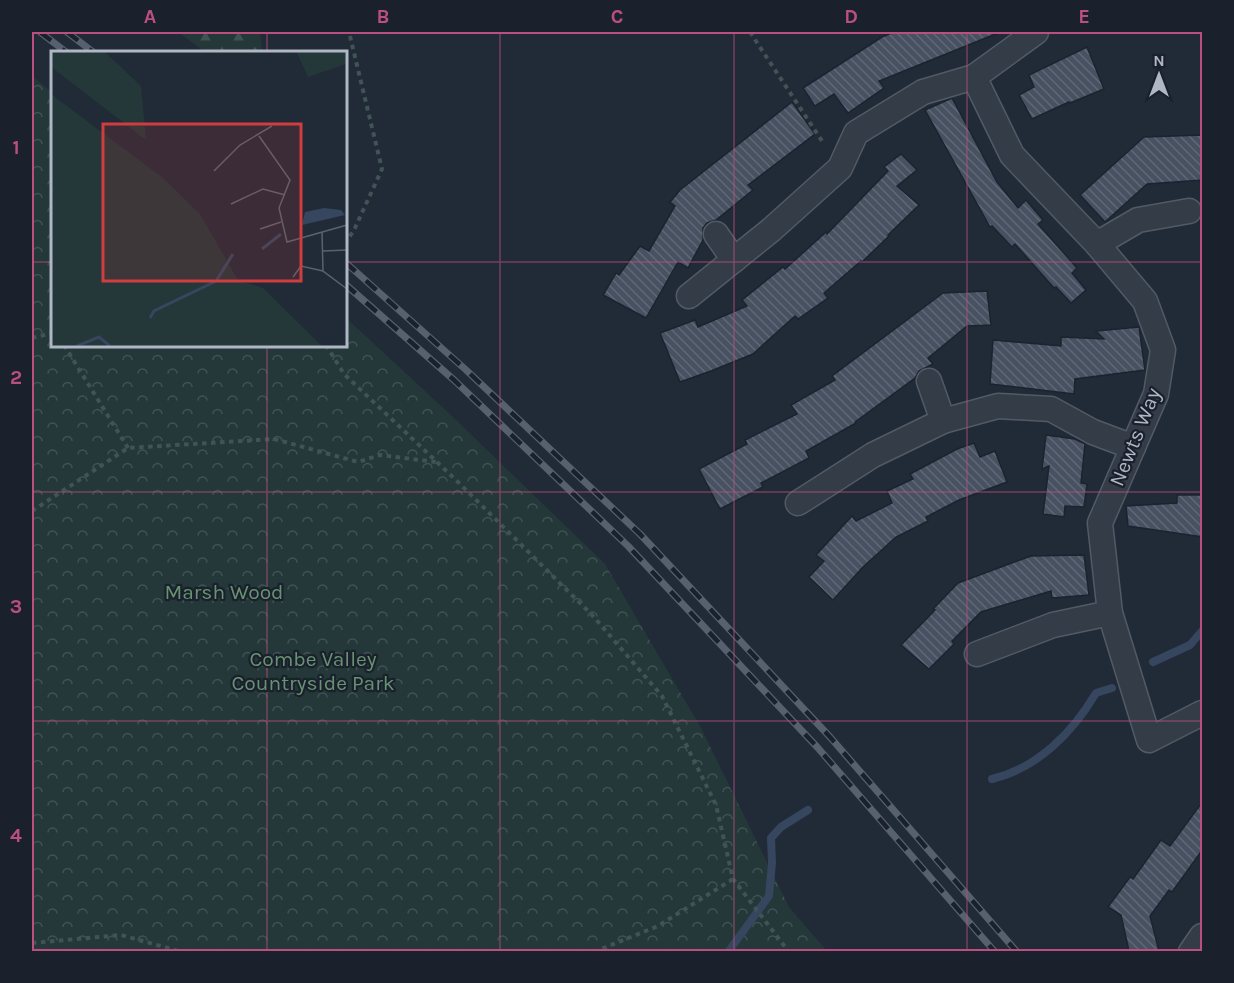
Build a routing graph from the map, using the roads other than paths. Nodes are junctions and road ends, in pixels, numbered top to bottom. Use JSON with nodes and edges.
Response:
{"nodes":[{"id":1,"x":1036,"y":32,"type":"edge"},
{"id":2,"x":974,"y":77,"type":"junction"},
{"id":3,"x":1189,"y":211,"type":"dead end"},
{"id":4,"x":716,"y":234,"type":"dead end"},
{"id":5,"x":1096,"y":244,"type":"junction"},
{"id":6,"x":734,"y":260,"type":"junction"},
{"id":7,"x":689,"y":296,"type":"dead end"},
{"id":8,"x":929,"y":381,"type":"dead end"},
{"id":9,"x":943,"y":421,"type":"junction"},
{"id":10,"x":1133,"y":447,"type":"junction"},
{"id":11,"x":798,"y":503,"type":"dead end"},
{"id":12,"x":1110,"y":614,"type":"junction"},
{"id":13,"x":977,"y":654,"type":"dead end"},
{"id":14,"x":1203,"y":713,"type":"edge"},
{"id":15,"x":1203,"y":936,"type":"edge"},
{"id":16,"x":1191,"y":951,"type":"edge"}],
"edges":[{"from":1,"to":2,"type":"street"},
{"from":2,"to":5,"type":"street","name":"Newts Way"},
{"from":2,"to":6,"type":"street"},
{"from":3,"to":5,"type":"street"},
{"from":4,"to":6,"type":"street"},
{"from":5,"to":10,"type":"street","name":"Newts Way"},
{"from":6,"to":7,"type":"street"},
{"from":8,"to":9,"type":"street"},
{"from":9,"to":10,"type":"street"},
{"from":9,"to":11,"type":"street"},
{"from":10,"to":12,"type":"street","name":"Newts Way"},
{"from":12,"to":13,"type":"street"},
{"from":12,"to":14,"type":"street","name":"Newts Way"},
{"from":15,"to":16,"type":"street"}]}
